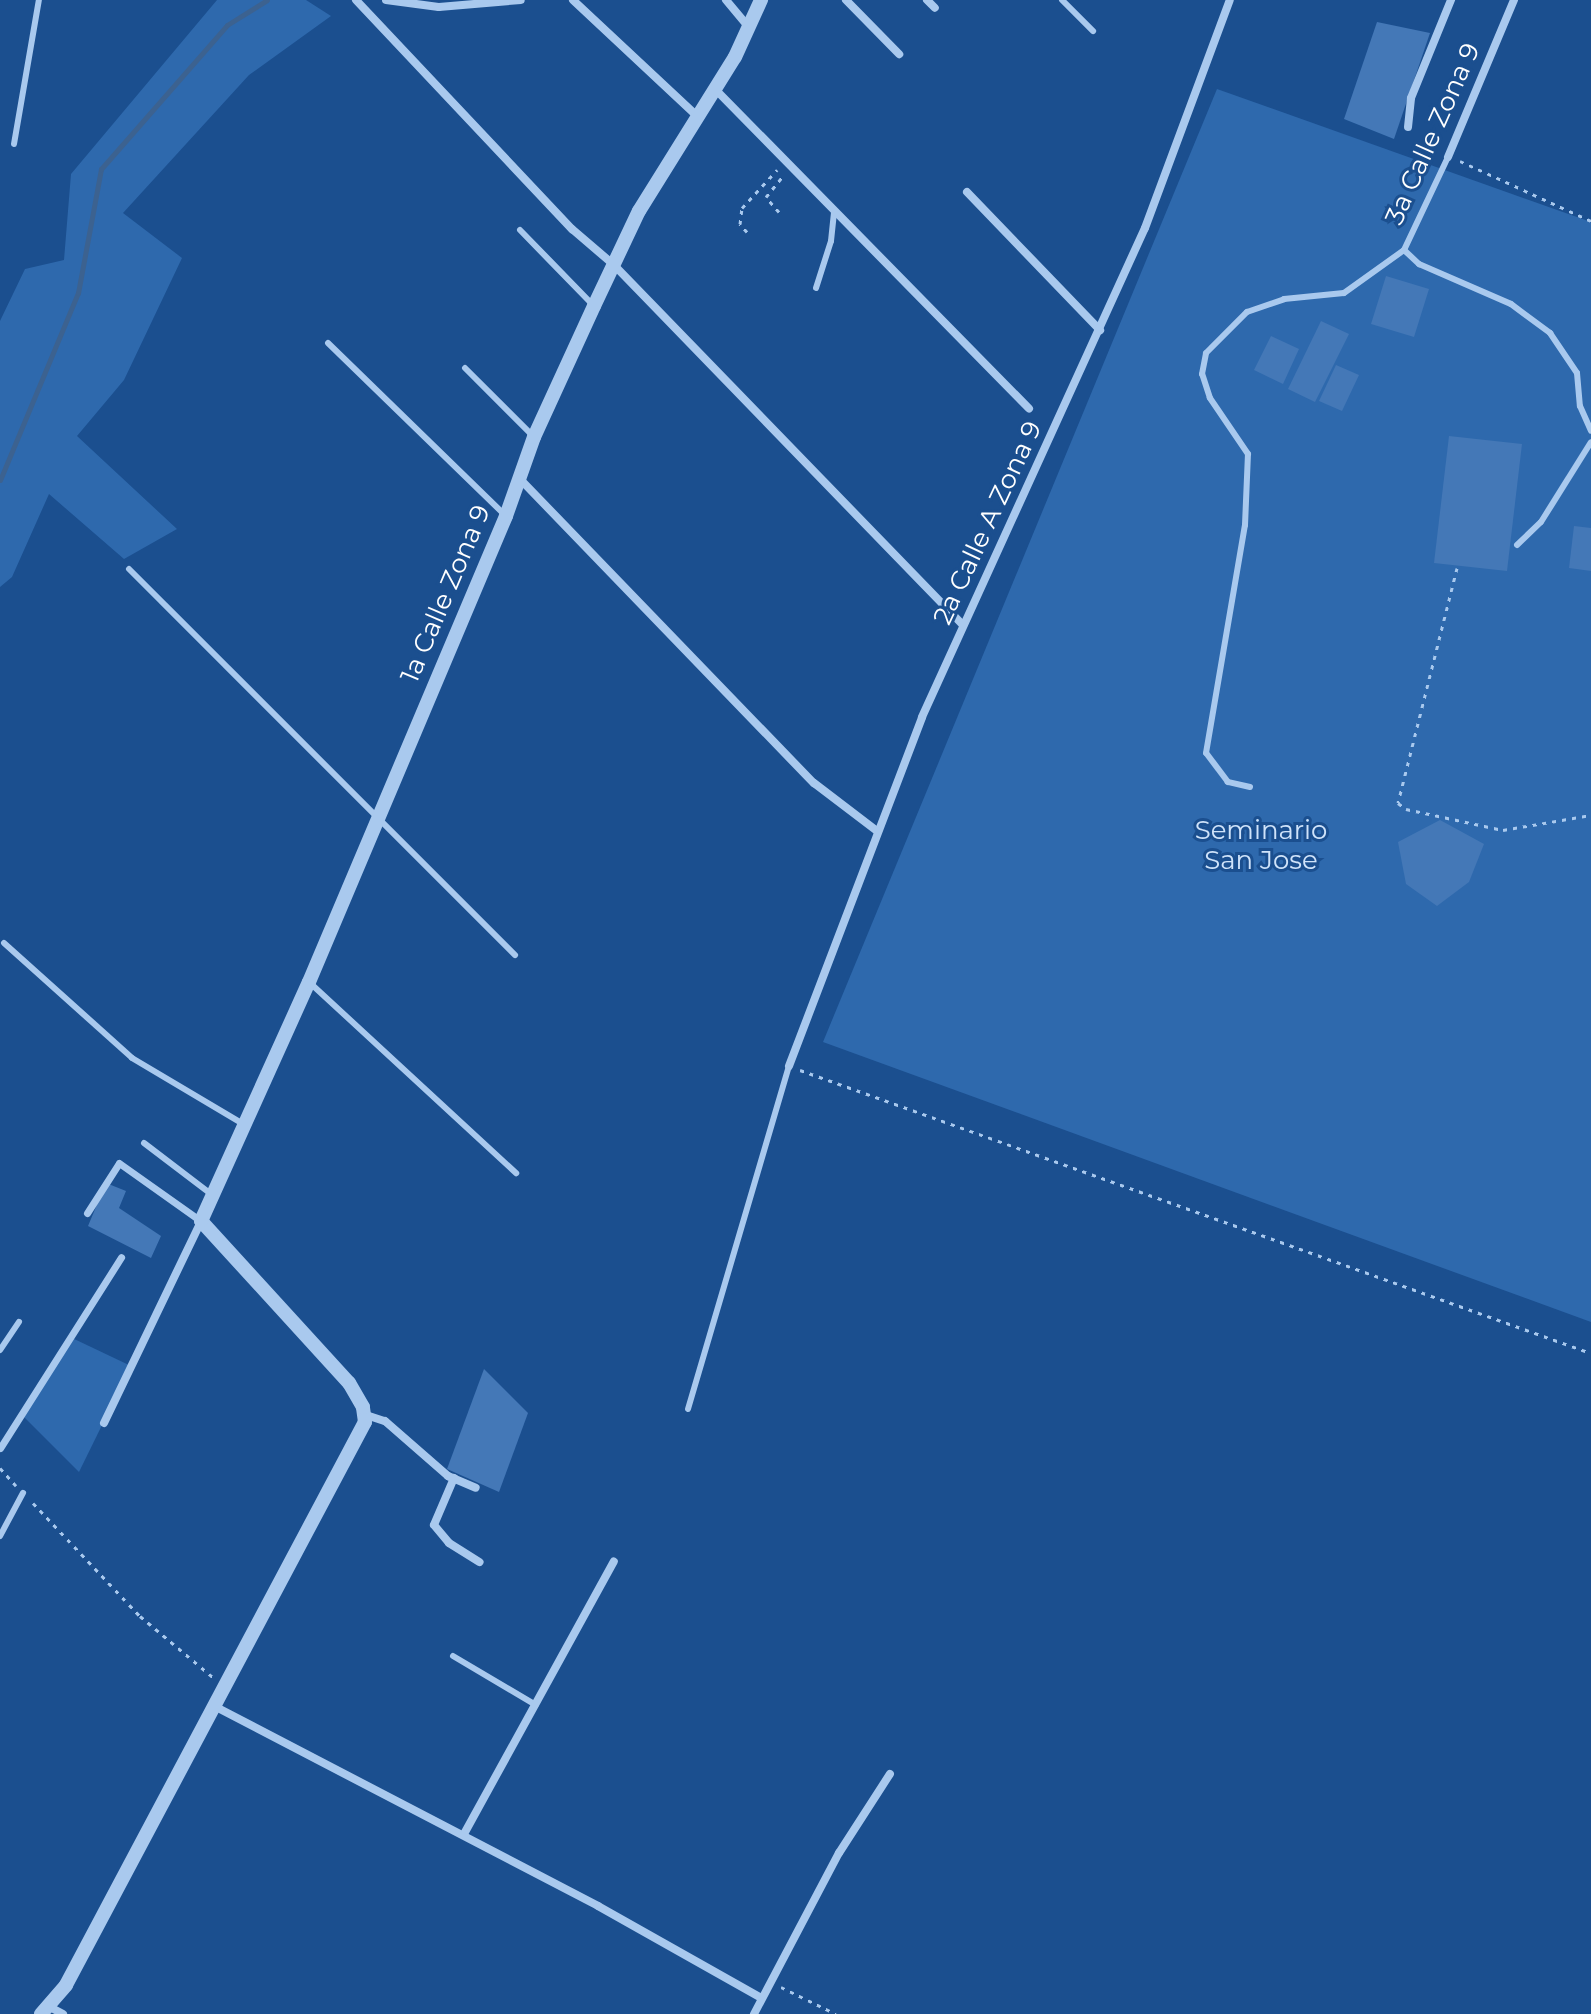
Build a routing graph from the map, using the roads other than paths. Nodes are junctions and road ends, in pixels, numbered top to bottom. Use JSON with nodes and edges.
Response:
{"nodes":[{"id":1,"x":39,"y":0,"type":"edge"},
{"id":2,"x":356,"y":0,"type":"edge"},
{"id":3,"x":386,"y":0,"type":"edge"},
{"id":4,"x":521,"y":0,"type":"edge"},
{"id":5,"x":573,"y":0,"type":"edge"},
{"id":6,"x":726,"y":0,"type":"edge"},
{"id":7,"x":761,"y":0,"type":"edge"},
{"id":8,"x":846,"y":0,"type":"edge"},
{"id":9,"x":927,"y":0,"type":"edge"},
{"id":10,"x":1062,"y":0,"type":"edge"},
{"id":11,"x":1230,"y":0,"type":"edge"},
{"id":12,"x":1451,"y":0,"type":"edge"},
{"id":13,"x":1514,"y":0,"type":"edge"},
{"id":14,"x":935,"y":8,"type":"dead end"},
{"id":15,"x":750,"y":29,"type":"junction"},
{"id":16,"x":1093,"y":31,"type":"dead end"},
{"id":17,"x":899,"y":54,"type":"dead end"},
{"id":18,"x":714,"y":88,"type":"junction"},
{"id":19,"x":696,"y":115,"type":"junction"},
{"id":20,"x":1408,"y":127,"type":"dead end"},
{"id":21,"x":14,"y":144,"type":"dead end"},
{"id":22,"x":1448,"y":157,"type":"joint"},
{"id":23,"x":967,"y":192,"type":"dead end"},
{"id":24,"x":834,"y":212,"type":"junction"},
{"id":25,"x":520,"y":230,"type":"dead end"},
{"id":26,"x":1404,"y":250,"type":"junction"},
{"id":27,"x":614,"y":265,"type":"junction"},
{"id":28,"x":816,"y":288,"type":"dead end"},
{"id":29,"x":594,"y":306,"type":"junction"},
{"id":30,"x":1100,"y":330,"type":"junction"},
{"id":31,"x":328,"y":343,"type":"dead end"},
{"id":32,"x":465,"y":368,"type":"dead end"},
{"id":33,"x":1029,"y":409,"type":"dead end"},
{"id":34,"x":1591,"y":431,"type":"edge"},
{"id":35,"x":534,"y":437,"type":"junction"},
{"id":36,"x":1591,"y":442,"type":"edge"},
{"id":37,"x":520,"y":479,"type":"junction"},
{"id":38,"x":506,"y":516,"type":"junction"},
{"id":39,"x":1517,"y":545,"type":"dead end"},
{"id":40,"x":129,"y":569,"type":"dead end"},
{"id":41,"x":962,"y":624,"type":"junction"},
{"id":42,"x":1250,"y":787,"type":"dead end"},
{"id":43,"x":379,"y":817,"type":"junction"},
{"id":44,"x":877,"y":831,"type":"junction"},
{"id":45,"x":4,"y":943,"type":"dead end"},
{"id":46,"x":515,"y":955,"type":"dead end"},
{"id":47,"x":309,"y":982,"type":"junction"},
{"id":48,"x":789,"y":1066,"type":"joint"},
{"id":49,"x":245,"y":1125,"type":"junction"},
{"id":50,"x":144,"y":1143,"type":"dead end"},
{"id":51,"x":516,"y":1173,"type":"dead end"},
{"id":52,"x":212,"y":1196,"type":"junction"},
{"id":53,"x":87,"y":1213,"type":"dead end"},
{"id":54,"x":201,"y":1221,"type":"junction"},
{"id":55,"x":121,"y":1257,"type":"dead end"},
{"id":56,"x":19,"y":1322,"type":"dead end"},
{"id":57,"x":0,"y":1350,"type":"edge"},
{"id":58,"x":688,"y":1409,"type":"dead end"},
{"id":59,"x":366,"y":1415,"type":"junction"},
{"id":60,"x":104,"y":1423,"type":"dead end"},
{"id":61,"x":0,"y":1448,"type":"edge"},
{"id":62,"x":454,"y":1478,"type":"junction"},
{"id":63,"x":476,"y":1488,"type":"dead end"},
{"id":64,"x":23,"y":1493,"type":"road end"},
{"id":65,"x":0,"y":1536,"type":"edge"},
{"id":66,"x":614,"y":1561,"type":"dead end"},
{"id":67,"x":480,"y":1562,"type":"dead end"},
{"id":68,"x":453,"y":1656,"type":"dead end"},
{"id":69,"x":536,"y":1705,"type":"junction"},
{"id":70,"x":216,"y":1707,"type":"junction"},
{"id":71,"x":890,"y":1774,"type":"dead end"},
{"id":72,"x":464,"y":1834,"type":"junction"},
{"id":73,"x":761,"y":1998,"type":"junction"},
{"id":74,"x":44,"y":2010,"type":"edge"},
{"id":75,"x":63,"y":2014,"type":"edge"},
{"id":76,"x":754,"y":2014,"type":"edge"}],
"edges":[{"from":1,"to":21,"type":"lane"},
{"from":2,"to":27,"type":"street"},
{"from":3,"to":4,"type":"street"},
{"from":5,"to":19,"type":"street"},
{"from":6,"to":15,"type":"street"},
{"from":7,"to":15,"type":"street","name":"1a Calle Zona 9"},
{"from":8,"to":17,"type":"street"},
{"from":9,"to":14,"type":"street"},
{"from":10,"to":16,"type":"lane"},
{"from":11,"to":30,"type":"street","name":"2a Calle A Zona 9"},
{"from":12,"to":20,"type":"street"},
{"from":13,"to":22,"type":"street","name":"3a Calle Zona 9"},
{"from":15,"to":18,"type":"street","name":"1a Calle Zona 9"},
{"from":18,"to":19,"type":"street","name":"1a Calle Zona 9"},
{"from":18,"to":24,"type":"street"},
{"from":19,"to":27,"type":"street","name":"1a Calle Zona 9"},
{"from":22,"to":26,"type":"lane","name":"3a Calle Zona 9"},
{"from":23,"to":30,"type":"street"},
{"from":24,"to":28,"type":"lane"},
{"from":24,"to":33,"type":"street"},
{"from":25,"to":29,"type":"lane"},
{"from":26,"to":34,"type":"lane","name":"3a Calle Zona 9"},
{"from":26,"to":42,"type":"lane"},
{"from":27,"to":29,"type":"street","name":"1a Calle Zona 9"},
{"from":27,"to":41,"type":"street"},
{"from":29,"to":35,"type":"street","name":"1a Calle Zona 9"},
{"from":30,"to":41,"type":"street","name":"2a Calle A Zona 9"},
{"from":31,"to":38,"type":"lane"},
{"from":32,"to":35,"type":"lane"},
{"from":35,"to":37,"type":"street","name":"1a Calle Zona 9"},
{"from":36,"to":39,"type":"lane"},
{"from":37,"to":38,"type":"street","name":"1a Calle Zona 9"},
{"from":37,"to":44,"type":"street"},
{"from":38,"to":43,"type":"street","name":"1a Calle Zona 9"},
{"from":40,"to":43,"type":"lane"},
{"from":41,"to":44,"type":"street","name":"2a Calle A Zona 9"},
{"from":43,"to":46,"type":"lane"},
{"from":43,"to":47,"type":"street","name":"1a Calle Zona 9"},
{"from":44,"to":48,"type":"street","name":"2a Calle A Zona 9"},
{"from":45,"to":49,"type":"lane"},
{"from":47,"to":49,"type":"street","name":"1a Calle Zona 9"},
{"from":47,"to":51,"type":"lane"},
{"from":48,"to":58,"type":"lane"},
{"from":49,"to":52,"type":"street","name":"1a Calle Zona 9"},
{"from":50,"to":52,"type":"lane"},
{"from":52,"to":54,"type":"street","name":"1a Calle Zona 9"},
{"from":53,"to":54,"type":"street"},
{"from":54,"to":59,"type":"street"},
{"from":54,"to":60,"type":"street"},
{"from":55,"to":61,"type":"street"},
{"from":56,"to":57,"type":"lane"},
{"from":59,"to":62,"type":"street"},
{"from":59,"to":70,"type":"street"},
{"from":62,"to":63,"type":"street"},
{"from":62,"to":67,"type":"street"},
{"from":64,"to":65,"type":"lane"},
{"from":66,"to":69,"type":"street"},
{"from":68,"to":69,"type":"lane"},
{"from":69,"to":72,"type":"street"},
{"from":70,"to":72,"type":"street"},
{"from":70,"to":74,"type":"street"},
{"from":71,"to":73,"type":"street"},
{"from":72,"to":73,"type":"street"},
{"from":73,"to":76,"type":"street"},
{"from":74,"to":75,"type":"street"}]}
